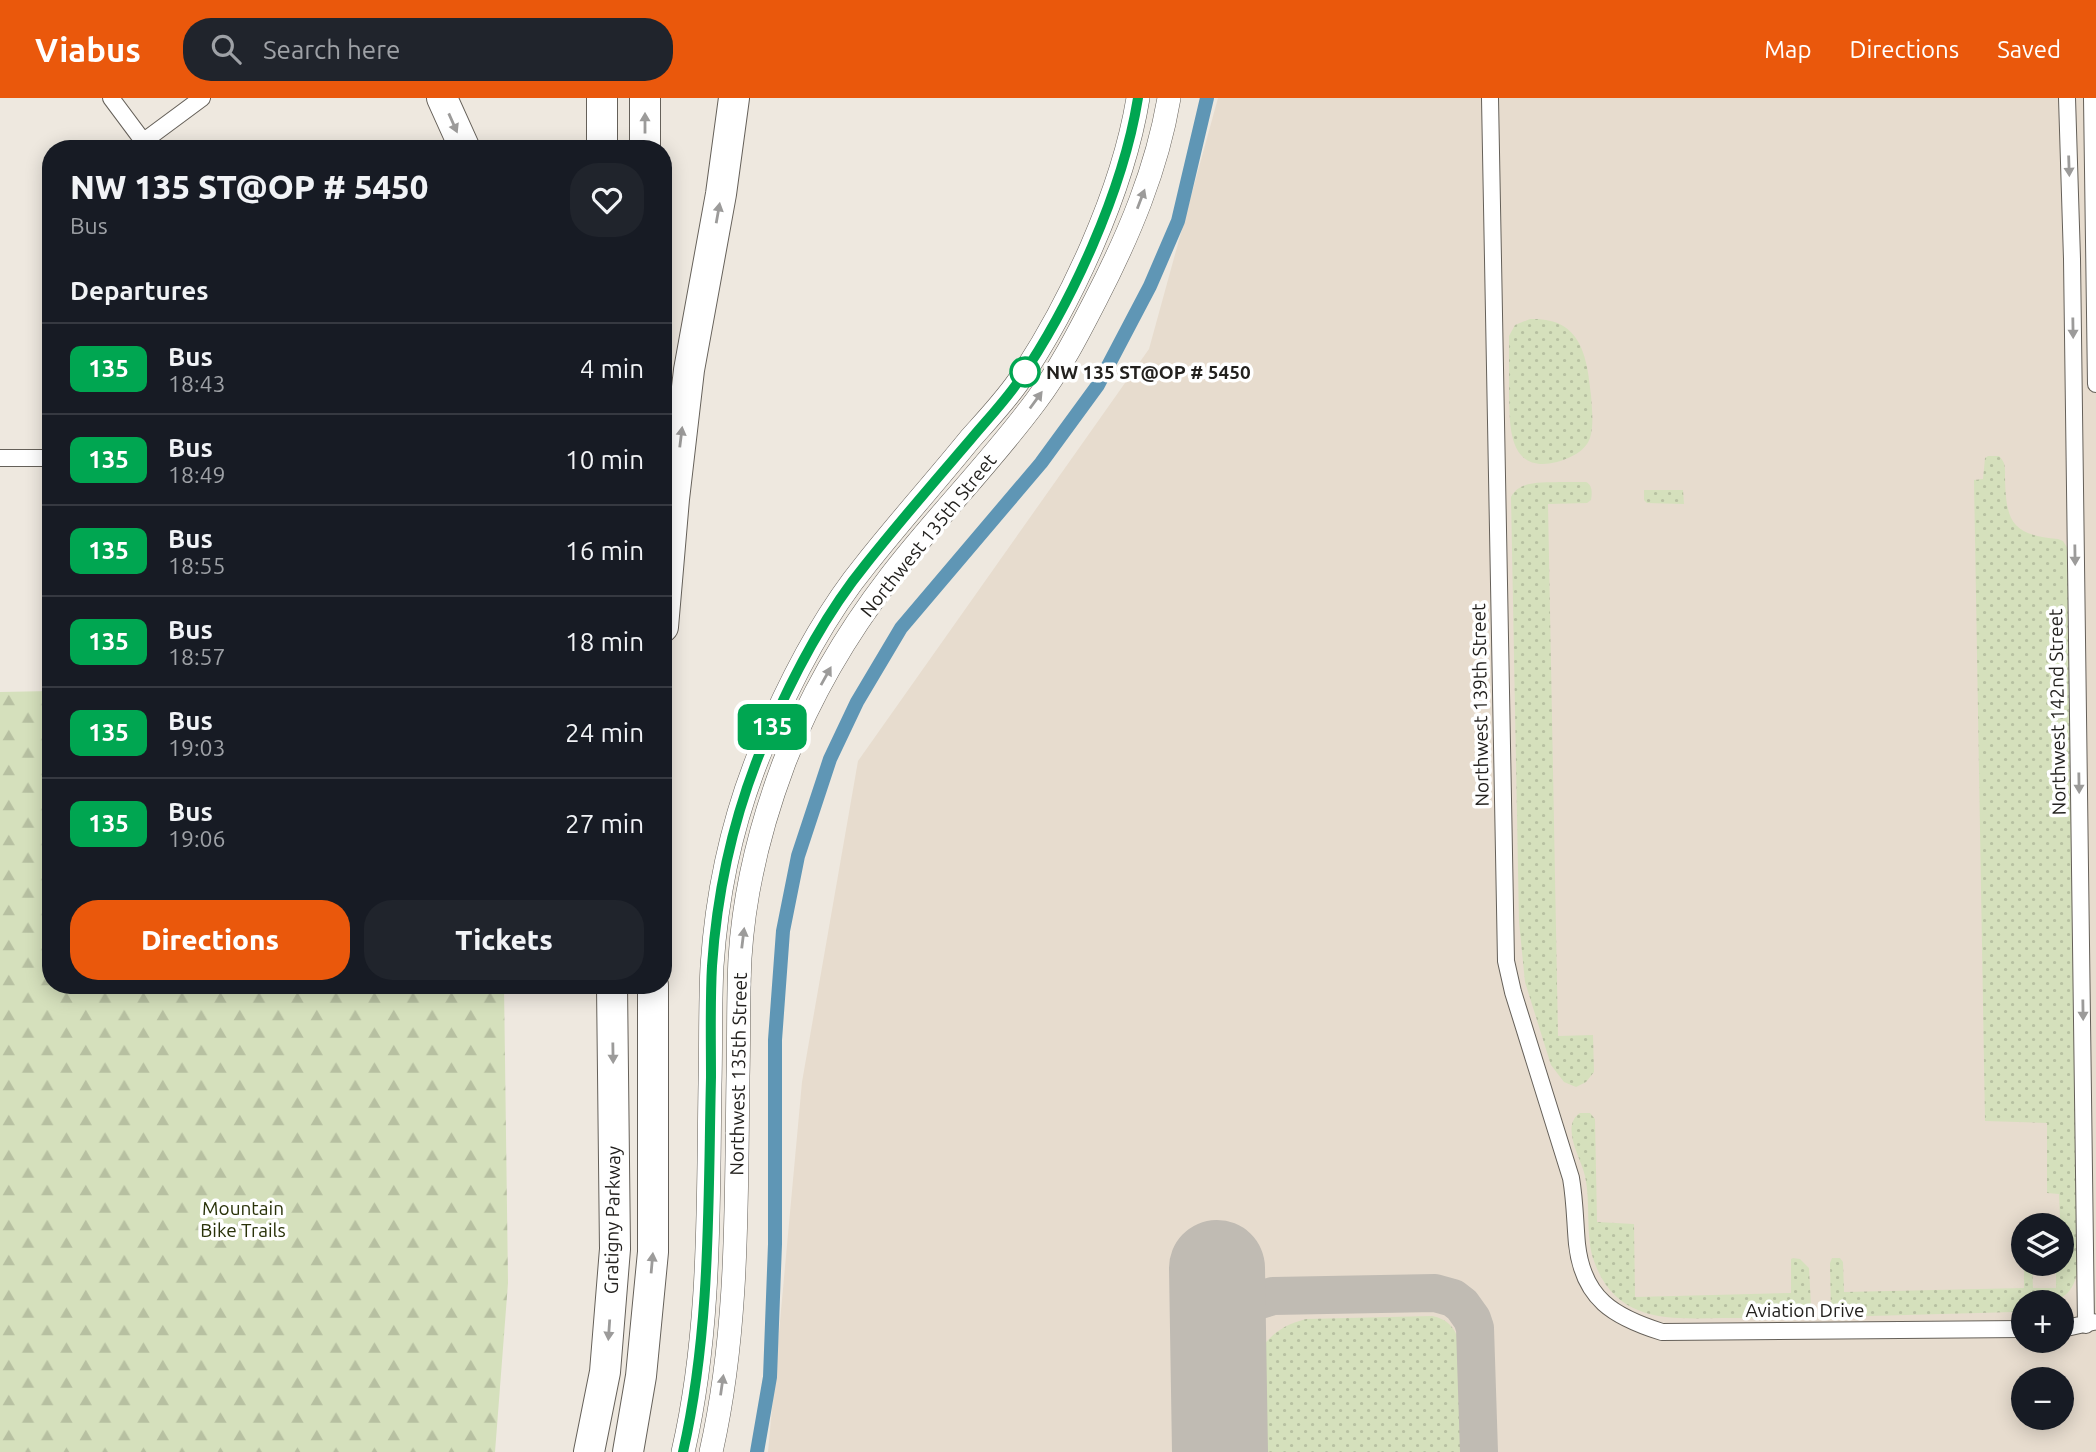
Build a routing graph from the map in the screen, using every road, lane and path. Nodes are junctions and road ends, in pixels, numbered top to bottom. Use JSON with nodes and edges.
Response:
{"nodes":[{"id":1,"x":111,"y":98,"type":"edge"},
{"id":2,"x":202,"y":98,"type":"edge"},
{"id":3,"x":442,"y":98,"type":"edge"},
{"id":4,"x":602,"y":98,"type":"edge"},
{"id":5,"x":645,"y":98,"type":"edge"},
{"id":6,"x":734,"y":98,"type":"edge"},
{"id":7,"x":1138,"y":98,"type":"edge"},
{"id":8,"x":1169,"y":98,"type":"edge"},
{"id":9,"x":1490,"y":98,"type":"edge"},
{"id":10,"x":2067,"y":98,"type":"edge"},
{"id":11,"x":2092,"y":98,"type":"edge"},
{"id":12,"x":142,"y":140,"type":"edge"},
{"id":13,"x":152,"y":140,"type":"edge"},
{"id":14,"x":461,"y":140,"type":"edge"},
{"id":15,"x":602,"y":140,"type":"edge"},
{"id":16,"x":645,"y":140,"type":"edge"},
{"id":17,"x":2096,"y":384,"type":"edge"},
{"id":18,"x":0,"y":458,"type":"edge"},
{"id":19,"x":42,"y":458,"type":"edge"},
{"id":20,"x":672,"y":522,"type":"edge"},
{"id":21,"x":612,"y":994,"type":"edge"},
{"id":22,"x":653,"y":994,"type":"edge"},
{"id":23,"x":1597,"y":1297,"type":"joint"},
{"id":24,"x":2091,"y":1323,"type":"edge"},
{"id":25,"x":2011,"y":1329,"type":"edge"},
{"id":26,"x":589,"y":1452,"type":"edge"},
{"id":27,"x":628,"y":1452,"type":"edge"},
{"id":28,"x":683,"y":1452,"type":"edge"},
{"id":29,"x":711,"y":1452,"type":"edge"}],
"edges":[{"from":1,"to":12,"type":"street"},
{"from":2,"to":13,"type":"street"},
{"from":3,"to":14,"type":"highway","one_way":true},
{"from":4,"to":15,"type":"highway"},
{"from":16,"to":5,"type":"highway","one_way":true},
{"from":20,"to":6,"type":"highway","one_way":true},
{"from":7,"to":28,"type":"main road","name":"Northwest 135th Street"},
{"from":29,"to":8,"type":"main road","name":"Northwest 135th Street","one_way":true},
{"from":9,"to":23,"type":"street","name":"Northwest 139th Street"},
{"from":10,"to":24,"type":"street","name":"Northwest 142nd Street","one_way":true},
{"from":11,"to":17,"type":"street"},
{"from":18,"to":19,"type":"street"},
{"from":21,"to":26,"type":"highway","name":"Gratigny Parkway","one_way":true},
{"from":27,"to":22,"type":"highway","name":"Gratigny Parkway","one_way":true},
{"from":23,"to":25,"type":"street","name":"Aviation Drive"}]}
